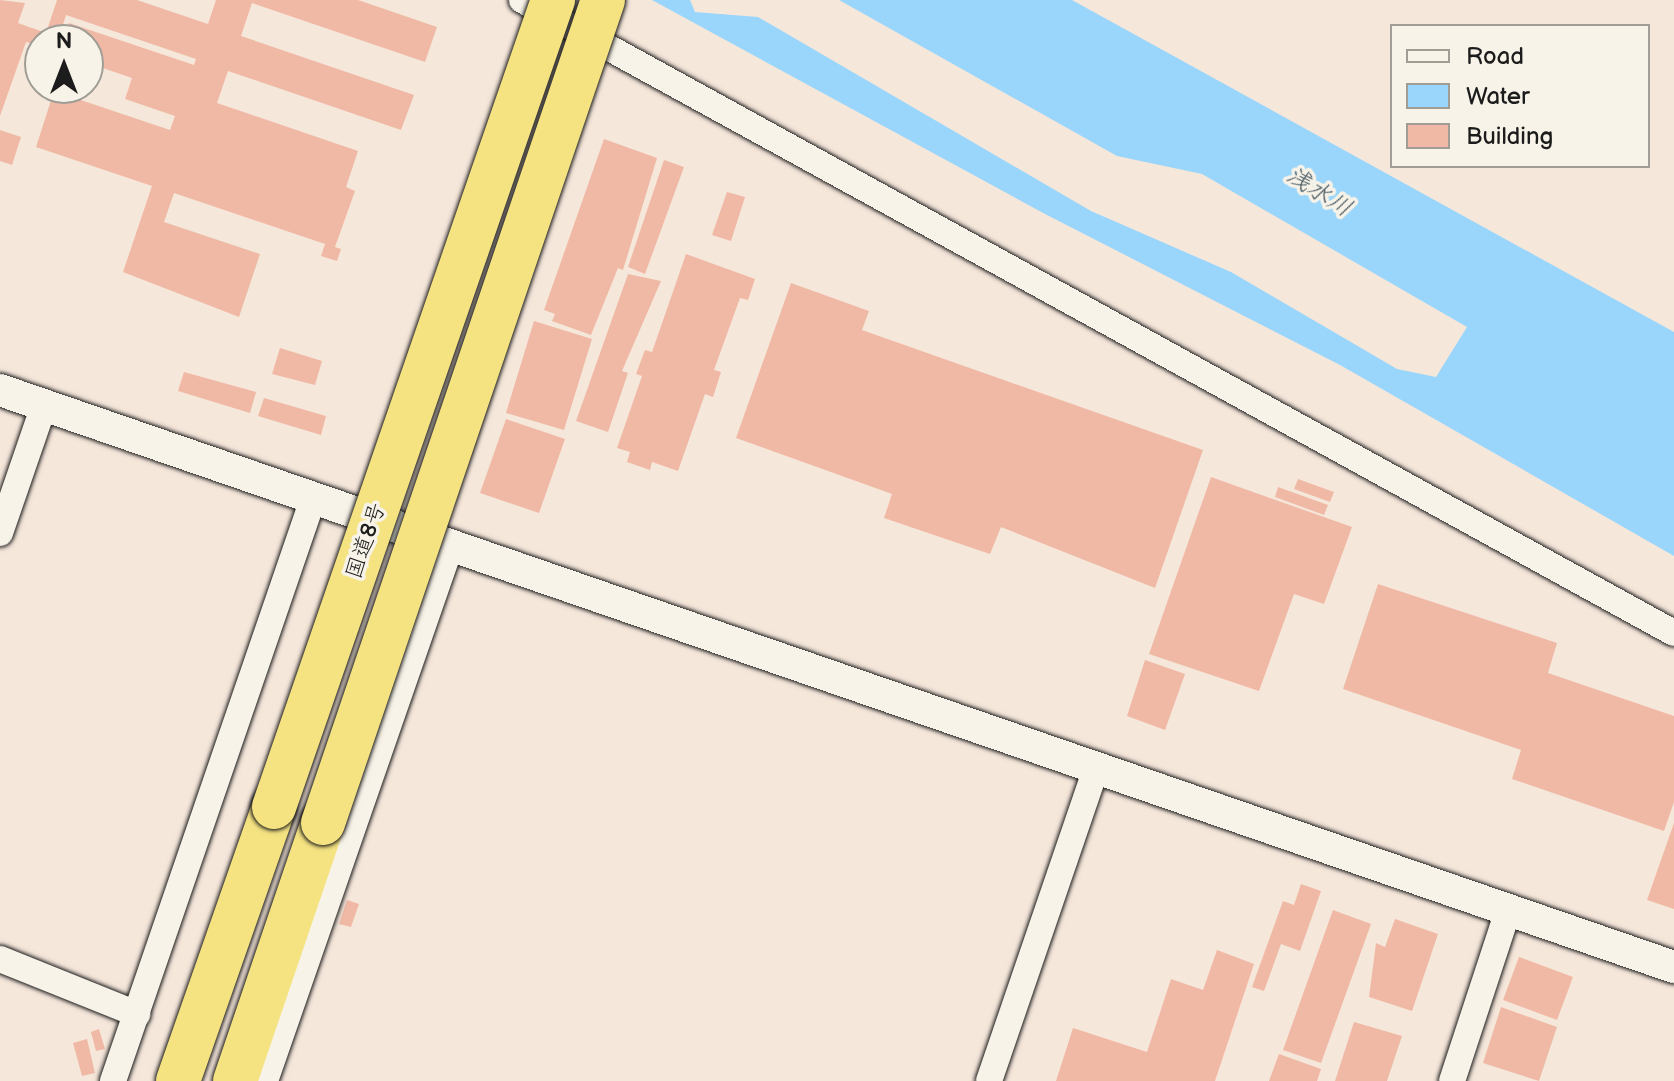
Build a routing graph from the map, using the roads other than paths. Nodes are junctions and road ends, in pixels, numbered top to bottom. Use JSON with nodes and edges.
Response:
{"nodes":[{"id":1,"x":522,"y":0,"type":"edge"},
{"id":2,"x":553,"y":0,"type":"edge"},
{"id":3,"x":603,"y":0,"type":"edge"},
{"id":4,"x":0,"y":390,"type":"edge"},
{"id":5,"x":44,"y":405,"type":"junction"},
{"id":6,"x":313,"y":499,"type":"junction"},
{"id":7,"x":0,"y":533,"type":"edge"},
{"id":8,"x":451,"y":545,"type":"junction"},
{"id":9,"x":1674,"y":633,"type":"edge"},
{"id":10,"x":1097,"y":766,"type":"junction"},
{"id":11,"x":1508,"y":911,"type":"junction"},
{"id":12,"x":0,"y":959,"type":"edge"},
{"id":13,"x":1674,"y":967,"type":"edge"},
{"id":14,"x":137,"y":1014,"type":"junction"},
{"id":15,"x":113,"y":1081,"type":"edge"},
{"id":16,"x":178,"y":1081,"type":"edge"},
{"id":17,"x":235,"y":1081,"type":"edge"},
{"id":18,"x":265,"y":1081,"type":"edge"},
{"id":19,"x":989,"y":1081,"type":"edge"},
{"id":20,"x":1452,"y":1081,"type":"edge"}],
"edges":[{"from":1,"to":9,"type":"street"},
{"from":2,"to":16,"type":"highway","name":"国道8号","bridge":true},
{"from":3,"to":17,"type":"highway","bridge":true},
{"from":4,"to":5,"type":"street"},
{"from":5,"to":6,"type":"street"},
{"from":5,"to":7,"type":"street"},
{"from":6,"to":8,"type":"street"},
{"from":6,"to":14,"type":"street"},
{"from":8,"to":10,"type":"street"},
{"from":8,"to":18,"type":"street"},
{"from":10,"to":11,"type":"street"},
{"from":10,"to":19,"type":"street"},
{"from":11,"to":13,"type":"street"},
{"from":11,"to":20,"type":"street"},
{"from":12,"to":14,"type":"street"},
{"from":14,"to":15,"type":"street"}]}
